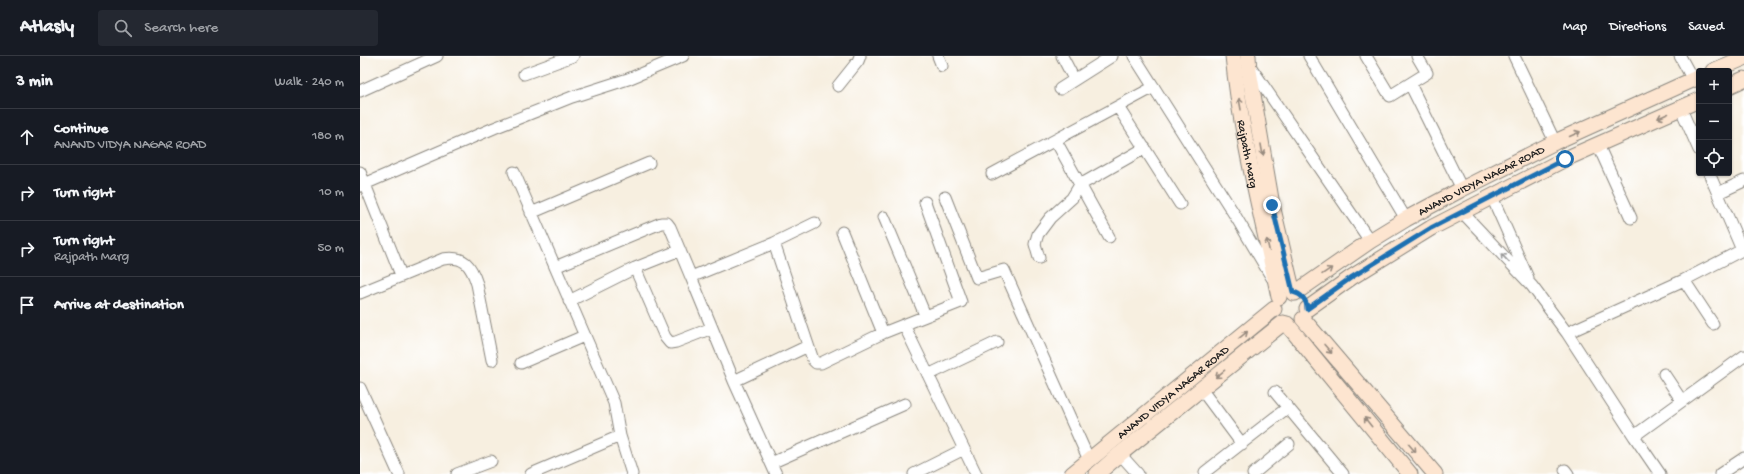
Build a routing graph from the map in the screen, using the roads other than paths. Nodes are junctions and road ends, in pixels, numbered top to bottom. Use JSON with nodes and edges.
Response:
{"nodes":[{"id":1,"x":437,"y":56,"type":"edge"},
{"id":2,"x":573,"y":56,"type":"edge"},
{"id":3,"x":683,"y":56,"type":"edge"},
{"id":4,"x":860,"y":56,"type":"edge"},
{"id":5,"x":1062,"y":56,"type":"edge"},
{"id":6,"x":1112,"y":56,"type":"edge"},
{"id":7,"x":1134,"y":56,"type":"edge"},
{"id":8,"x":1233,"y":56,"type":"edge"},
{"id":9,"x":1309,"y":56,"type":"edge"},
{"id":10,"x":1366,"y":56,"type":"edge"},
{"id":11,"x":1417,"y":56,"type":"edge"},
{"id":12,"x":1514,"y":56,"type":"edge"},
{"id":13,"x":1680,"y":56,"type":"edge"},
{"id":14,"x":1744,"y":58,"type":"edge"},
{"id":15,"x":1248,"y":60,"type":"edge"},
{"id":16,"x":1720,"y":68,"type":"edge"},
{"id":17,"x":524,"y":74,"type":"dead end"},
{"id":18,"x":1696,"y":78,"type":"edge"},
{"id":19,"x":1074,"y":79,"type":"junction"},
{"id":20,"x":1744,"y":79,"type":"edge"},
{"id":21,"x":1410,"y":84,"type":"junction"},
{"id":22,"x":1732,"y":85,"type":"edge"},
{"id":23,"x":838,"y":86,"type":"dead end"},
{"id":24,"x":1154,"y":87,"type":"junction"},
{"id":25,"x":1060,"y":89,"type":"dead end"},
{"id":26,"x":360,"y":91,"type":"edge"},
{"id":27,"x":1696,"y":102,"type":"edge"},
{"id":28,"x":1118,"y":107,"type":"junction"},
{"id":29,"x":1681,"y":109,"type":"junction"},
{"id":30,"x":1056,"y":141,"type":"junction"},
{"id":31,"x":1555,"y":142,"type":"junction"},
{"id":32,"x":1696,"y":143,"type":"edge"},
{"id":33,"x":1598,"y":145,"type":"junction"},
{"id":34,"x":1145,"y":148,"type":"junction"},
{"id":35,"x":648,"y":163,"type":"dead end"},
{"id":36,"x":360,"y":172,"type":"edge"},
{"id":37,"x":514,"y":172,"type":"dead end"},
{"id":38,"x":992,"y":174,"type":"dead end"},
{"id":39,"x":1710,"y":176,"type":"edge"},
{"id":40,"x":1744,"y":181,"type":"edge"},
{"id":41,"x":363,"y":185,"type":"edge"},
{"id":42,"x":1080,"y":185,"type":"junction"},
{"id":43,"x":1462,"y":189,"type":"junction"},
{"id":44,"x":1718,"y":193,"type":"junction"},
{"id":45,"x":945,"y":197,"type":"dead end"},
{"id":46,"x":1492,"y":197,"type":"junction"},
{"id":47,"x":925,"y":202,"type":"dead end"},
{"id":48,"x":1180,"y":204,"type":"dead end"},
{"id":49,"x":1462,"y":212,"type":"junction"},
{"id":50,"x":531,"y":213,"type":"junction"},
{"id":51,"x":884,"y":217,"type":"dead end"},
{"id":52,"x":1631,"y":218,"type":"dead end"},
{"id":53,"x":1406,"y":219,"type":"junction"},
{"id":54,"x":815,"y":223,"type":"dead end"},
{"id":55,"x":842,"y":232,"type":"dead end"},
{"id":56,"x":1109,"y":237,"type":"dead end"},
{"id":57,"x":1370,"y":241,"type":"junction"},
{"id":58,"x":774,"y":243,"type":"junction"},
{"id":59,"x":1743,"y":249,"type":"edge"},
{"id":60,"x":680,"y":250,"type":"junction"},
{"id":61,"x":1039,"y":258,"type":"dead end"},
{"id":62,"x":555,"y":267,"type":"junction"},
{"id":63,"x":635,"y":268,"type":"junction"},
{"id":64,"x":401,"y":275,"type":"junction"},
{"id":65,"x":691,"y":277,"type":"junction"},
{"id":66,"x":1684,"y":280,"type":"junction"},
{"id":67,"x":1532,"y":286,"type":"junction"},
{"id":68,"x":360,"y":293,"type":"edge"},
{"id":69,"x":1284,"y":296,"type":"junction"},
{"id":70,"x":569,"y":301,"type":"junction"},
{"id":71,"x":1305,"y":314,"type":"junction"},
{"id":72,"x":925,"y":315,"type":"junction"},
{"id":73,"x":1285,"y":324,"type":"junction"},
{"id":74,"x":1713,"y":324,"type":"dead end"},
{"id":75,"x":904,"y":325,"type":"junction"},
{"id":76,"x":712,"y":328,"type":"junction"},
{"id":77,"x":883,"y":333,"type":"junction"},
{"id":78,"x":1567,"y":333,"type":"junction"},
{"id":79,"x":584,"y":336,"type":"junction"},
{"id":80,"x":997,"y":342,"type":"dead end"},
{"id":81,"x":808,"y":346,"type":"junction"},
{"id":82,"x":1744,"y":356,"type":"edge"},
{"id":83,"x":492,"y":360,"type":"dead end"},
{"id":84,"x":521,"y":363,"type":"dead end"},
{"id":85,"x":1664,"y":374,"type":"dead end"},
{"id":86,"x":928,"y":375,"type":"junction"},
{"id":87,"x":734,"y":381,"type":"junction"},
{"id":88,"x":360,"y":388,"type":"edge"},
{"id":89,"x":1201,"y":389,"type":"junction"},
{"id":90,"x":1275,"y":392,"type":"dead end"},
{"id":91,"x":1682,"y":401,"type":"junction"},
{"id":92,"x":905,"y":404,"type":"dead end"},
{"id":93,"x":1287,"y":408,"type":"junction"},
{"id":94,"x":620,"y":436,"type":"junction"},
{"id":95,"x":1634,"y":436,"type":"junction"},
{"id":96,"x":1242,"y":444,"type":"junction"},
{"id":97,"x":1289,"y":444,"type":"dead end"},
{"id":98,"x":964,"y":449,"type":"junction"},
{"id":99,"x":1120,"y":454,"type":"junction"},
{"id":100,"x":1744,"y":458,"type":"edge"},
{"id":101,"x":1089,"y":460,"type":"junction"},
{"id":102,"x":491,"y":461,"type":"dead end"},
{"id":103,"x":771,"y":463,"type":"junction"},
{"id":104,"x":1205,"y":472,"type":"dead end"},
{"id":105,"x":399,"y":474,"type":"edge"},
{"id":106,"x":457,"y":474,"type":"edge"},
{"id":107,"x":531,"y":474,"type":"edge"},
{"id":108,"x":632,"y":474,"type":"edge"},
{"id":109,"x":776,"y":474,"type":"edge"},
{"id":110,"x":914,"y":474,"type":"edge"},
{"id":111,"x":976,"y":474,"type":"edge"},
{"id":112,"x":1072,"y":474,"type":"edge"},
{"id":113,"x":1097,"y":474,"type":"edge"},
{"id":114,"x":1138,"y":474,"type":"edge"},
{"id":115,"x":1253,"y":474,"type":"edge"},
{"id":116,"x":1343,"y":474,"type":"edge"},
{"id":117,"x":1410,"y":474,"type":"edge"},
{"id":118,"x":1434,"y":474,"type":"edge"},
{"id":119,"x":1660,"y":474,"type":"edge"},
{"id":120,"x":1720,"y":474,"type":"edge"}],
"edges":[{"from":1,"to":26,"type":"street"},
{"from":2,"to":17,"type":"street"},
{"from":3,"to":41,"type":"street"},
{"from":4,"to":23,"type":"street"},
{"from":5,"to":19,"type":"street"},
{"from":6,"to":19,"type":"street"},
{"from":7,"to":24,"type":"street"},
{"from":69,"to":8,"type":"main road","name":"Rajpath Marg","one_way":true},
{"from":9,"to":53,"type":"street"},
{"from":10,"to":21,"type":"street"},
{"from":11,"to":21,"type":"street"},
{"from":12,"to":31,"type":"street"},
{"from":13,"to":18,"type":"street"},
{"from":14,"to":16,"type":"main road"},
{"from":15,"to":57,"type":"street"},
{"from":15,"to":69,"type":"main road","name":"Rajpath Marg","one_way":true},
{"from":31,"to":18,"type":"main road","name":"ANAND VIDYA NAGAR ROAD","one_way":true},
{"from":19,"to":25,"type":"street"},
{"from":20,"to":22,"type":"main road"},
{"from":21,"to":43,"type":"street"},
{"from":24,"to":28,"type":"street"},
{"from":24,"to":69,"type":"street"},
{"from":27,"to":29,"type":"main road","name":"ANAND VIDYA NAGAR ROAD"},
{"from":28,"to":30,"type":"street"},
{"from":28,"to":34,"type":"street"},
{"from":29,"to":32,"type":"street"},
{"from":29,"to":33,"type":"main road","name":"ANAND VIDYA NAGAR ROAD","one_way":true},
{"from":30,"to":38,"type":"street"},
{"from":30,"to":42,"type":"street"},
{"from":31,"to":43,"type":"main road","name":"ANAND VIDYA NAGAR ROAD"},
{"from":33,"to":46,"type":"main road","name":"ANAND VIDYA NAGAR ROAD"},
{"from":33,"to":52,"type":"street"},
{"from":34,"to":42,"type":"street"},
{"from":34,"to":48,"type":"street"},
{"from":35,"to":50,"type":"street"},
{"from":36,"to":41,"type":"street"},
{"from":37,"to":50,"type":"street"},
{"from":39,"to":44,"type":"street"},
{"from":40,"to":44,"type":"street"},
{"from":41,"to":64,"type":"street"},
{"from":42,"to":56,"type":"street"},
{"from":42,"to":61,"type":"street"},
{"from":43,"to":53,"type":"main road","name":"ANAND VIDYA NAGAR ROAD"},
{"from":44,"to":59,"type":"street"},
{"from":45,"to":101,"type":"street"},
{"from":46,"to":49,"type":"main road","name":"ANAND VIDYA NAGAR ROAD"},
{"from":46,"to":67,"type":"street"},
{"from":47,"to":72,"type":"street"},
{"from":67,"to":49,"type":"street","one_way":true},
{"from":49,"to":71,"type":"main road","name":"ANAND VIDYA NAGAR ROAD"},
{"from":50,"to":62,"type":"street"},
{"from":51,"to":72,"type":"street"},
{"from":53,"to":57,"type":"main road","name":"ANAND VIDYA NAGAR ROAD"},
{"from":54,"to":58,"type":"street"},
{"from":55,"to":77,"type":"street"},
{"from":69,"to":57,"type":"main road","name":"ANAND VIDYA NAGAR ROAD","one_way":true},
{"from":58,"to":65,"type":"street"},
{"from":58,"to":81,"type":"street"},
{"from":59,"to":66,"type":"street"},
{"from":60,"to":62,"type":"street"},
{"from":60,"to":63,"type":"street"},
{"from":60,"to":65,"type":"street"},
{"from":62,"to":70,"type":"street"},
{"from":63,"to":70,"type":"street"},
{"from":63,"to":76,"type":"street"},
{"from":64,"to":68,"type":"street"},
{"from":64,"to":83,"type":"street"},
{"from":65,"to":76,"type":"street"},
{"from":66,"to":74,"type":"street"},
{"from":66,"to":78,"type":"street"},
{"from":67,"to":78,"type":"street"},
{"from":69,"to":71,"type":"main road"},
{"from":69,"to":73,"type":"main road"},
{"from":101,"to":69,"type":"main road","name":"ANAND VIDYA NAGAR ROAD","one_way":true},
{"from":70,"to":79,"type":"street"},
{"from":71,"to":73,"type":"main road"},
{"from":71,"to":118,"type":"main road","one_way":true},
{"from":72,"to":75,"type":"street"},
{"from":73,"to":89,"type":"main road","name":"ANAND VIDYA NAGAR ROAD","one_way":true},
{"from":117,"to":73,"type":"main road","one_way":true},
{"from":75,"to":77,"type":"street"},
{"from":75,"to":86,"type":"street"},
{"from":76,"to":87,"type":"street"},
{"from":77,"to":81,"type":"street"},
{"from":78,"to":95,"type":"street"},
{"from":79,"to":84,"type":"street"},
{"from":79,"to":94,"type":"street"},
{"from":80,"to":86,"type":"street"},
{"from":81,"to":87,"type":"street"},
{"from":82,"to":91,"type":"street"},
{"from":85,"to":91,"type":"street"},
{"from":86,"to":98,"type":"street"},
{"from":87,"to":103,"type":"street"},
{"from":88,"to":105,"type":"street"},
{"from":89,"to":96,"type":"street"},
{"from":89,"to":99,"type":"main road","name":"ANAND VIDYA NAGAR ROAD"},
{"from":90,"to":93,"type":"street"},
{"from":91,"to":95,"type":"street"},
{"from":92,"to":103,"type":"street"},
{"from":93,"to":96,"type":"street"},
{"from":93,"to":116,"type":"street"},
{"from":94,"to":107,"type":"street"},
{"from":94,"to":108,"type":"street"},
{"from":95,"to":119,"type":"street"},
{"from":96,"to":104,"type":"street"},
{"from":97,"to":115,"type":"street"},
{"from":98,"to":110,"type":"street"},
{"from":98,"to":111,"type":"street"},
{"from":99,"to":113,"type":"main road","name":"ANAND VIDYA NAGAR ROAD"},
{"from":99,"to":114,"type":"street"},
{"from":100,"to":120,"type":"street"},
{"from":101,"to":112,"type":"main road","name":"ANAND VIDYA NAGAR ROAD"},
{"from":102,"to":106,"type":"street"},
{"from":103,"to":109,"type":"street"}]}
